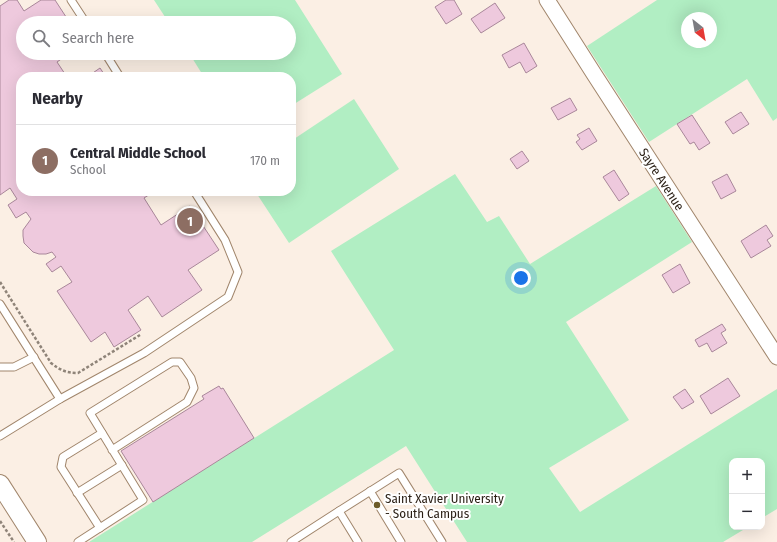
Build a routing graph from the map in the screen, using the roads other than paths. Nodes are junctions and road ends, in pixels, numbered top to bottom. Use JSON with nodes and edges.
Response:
{"nodes":[{"id":1,"x":71,"y":0,"type":"edge"},
{"id":2,"x":548,"y":0,"type":"edge"},
{"id":3,"x":81,"y":16,"type":"edge"},
{"id":4,"x":109,"y":60,"type":"edge"},
{"id":5,"x":117,"y":72,"type":"edge"},
{"id":6,"x":197,"y":196,"type":"edge"},
{"id":7,"x":0,"y":304,"type":"edge"},
{"id":8,"x":34,"y":357,"type":"junction"},
{"id":9,"x":777,"y":357,"type":"edge"},
{"id":10,"x":0,"y":367,"type":"edge"},
{"id":11,"x":60,"y":399,"type":"junction"},
{"id":12,"x":102,"y":433,"type":"junction"},
{"id":13,"x":0,"y":436,"type":"edge"},
{"id":14,"x":112,"y":450,"type":"junction"},
{"id":15,"x":122,"y":465,"type":"junction"},
{"id":16,"x":0,"y":484,"type":"edge"},
{"id":17,"x":370,"y":492,"type":"junction"},
{"id":18,"x":77,"y":493,"type":"junction"},
{"id":19,"x":339,"y":512,"type":"junction"},
{"id":20,"x":100,"y":528,"type":"junction"},
{"id":21,"x":37,"y":542,"type":"edge"},
{"id":22,"x":78,"y":542,"type":"edge"},
{"id":23,"x":291,"y":542,"type":"edge"},
{"id":24,"x":358,"y":542,"type":"edge"},
{"id":25,"x":401,"y":542,"type":"edge"},
{"id":26,"x":442,"y":542,"type":"edge"}],
"edges":[{"from":1,"to":3,"type":"lane"},
{"from":2,"to":9,"type":"street","name":"Sayre Avenue"},
{"from":4,"to":5,"type":"lane"},
{"from":6,"to":11,"type":"lane"},
{"from":7,"to":8,"type":"lane"},
{"from":8,"to":10,"type":"lane"},
{"from":8,"to":11,"type":"lane"},
{"from":11,"to":13,"type":"lane"},
{"from":12,"to":14,"type":"lane"},
{"from":12,"to":14,"type":"lane"},
{"from":12,"to":18,"type":"lane"},
{"from":14,"to":15,"type":"lane"},
{"from":15,"to":18,"type":"lane"},
{"from":15,"to":20,"type":"lane"},
{"from":16,"to":21,"type":"street"},
{"from":17,"to":19,"type":"lane"},
{"from":17,"to":25,"type":"lane"},
{"from":17,"to":26,"type":"lane"},
{"from":18,"to":20,"type":"lane"},
{"from":19,"to":23,"type":"lane"},
{"from":19,"to":24,"type":"lane"},
{"from":20,"to":22,"type":"lane"}]}
